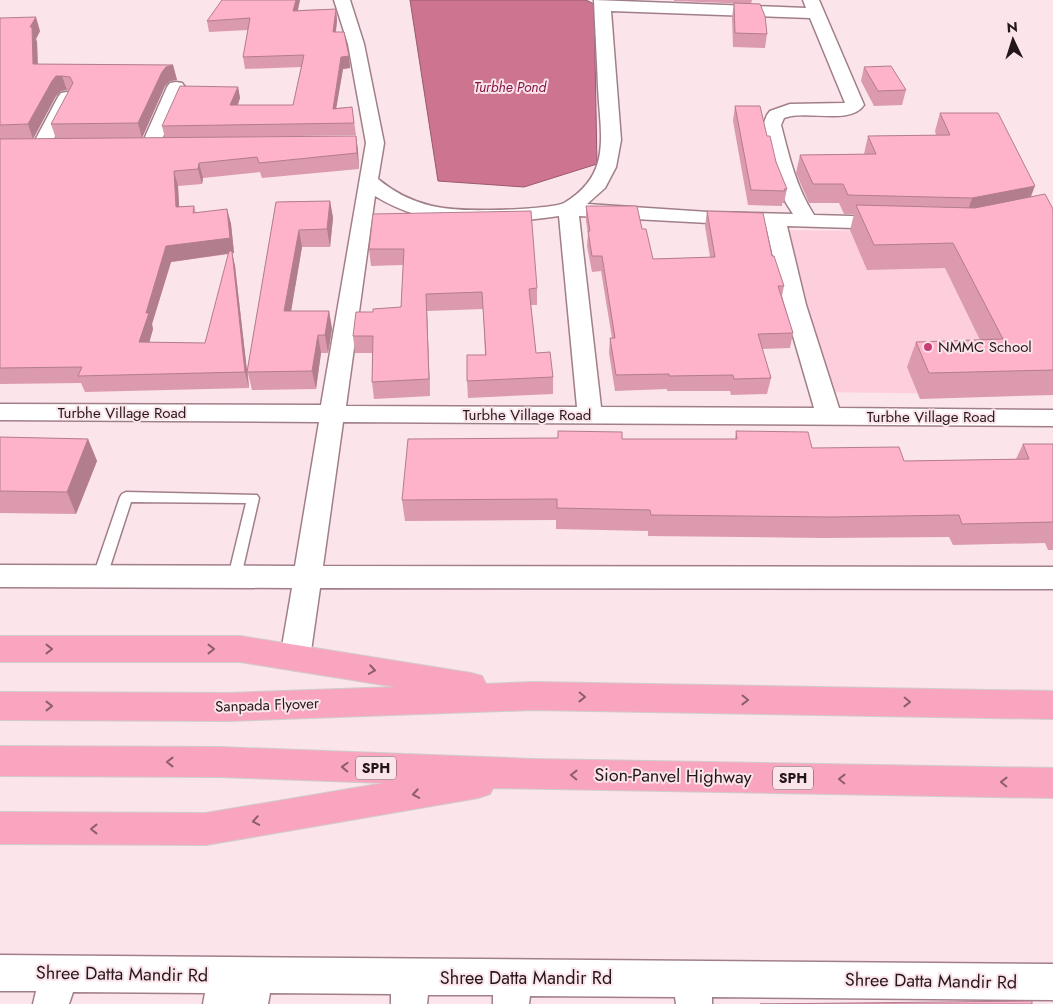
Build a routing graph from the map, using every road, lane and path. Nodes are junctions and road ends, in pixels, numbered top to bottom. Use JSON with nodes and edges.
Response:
{"nodes":[{"id":1,"x":342,"y":0,"type":"edge"},
{"id":2,"x":602,"y":3,"type":"edge"},
{"id":3,"x":814,"y":6,"type":"edge"},
{"id":4,"x":176,"y":88,"type":"dead end"},
{"id":5,"x":67,"y":97,"type":"edge"},
{"id":6,"x":375,"y":143,"type":"junction"},
{"id":7,"x":356,"y":144,"type":"edge"},
{"id":8,"x":61,"y":146,"type":"edge"},
{"id":9,"x":130,"y":146,"type":"edge"},
{"id":10,"x":150,"y":146,"type":"junction"},
{"id":11,"x":170,"y":146,"type":"edge"},
{"id":12,"x":368,"y":180,"type":"junction"},
{"id":13,"x":568,"y":209,"type":"junction"},
{"id":14,"x":774,"y":220,"type":"junction"},
{"id":15,"x":808,"y":222,"type":"junction"},
{"id":16,"x":907,"y":224,"type":"edge"},
{"id":17,"x":0,"y":412,"type":"edge"},
{"id":18,"x":332,"y":414,"type":"junction"},
{"id":19,"x":590,"y":416,"type":"junction"},
{"id":20,"x":829,"y":417,"type":"junction"},
{"id":21,"x":1053,"y":418,"type":"edge"},
{"id":22,"x":0,"y":576,"type":"edge"},
{"id":23,"x":100,"y":576,"type":"junction"},
{"id":24,"x":235,"y":576,"type":"junction"},
{"id":25,"x":307,"y":576,"type":"junction"},
{"id":26,"x":1053,"y":578,"type":"edge"},
{"id":27,"x":0,"y":649,"type":"edge"},
{"id":28,"x":295,"y":658,"type":"junction"},
{"id":29,"x":533,"y":696,"type":"junction"},
{"id":30,"x":1053,"y":705,"type":"edge"},
{"id":31,"x":0,"y":706,"type":"edge"},
{"id":32,"x":0,"y":761,"type":"edge"},
{"id":33,"x":533,"y":774,"type":"junction"},
{"id":34,"x":1053,"y":783,"type":"edge"},
{"id":35,"x":0,"y":828,"type":"edge"},
{"id":36,"x":0,"y":973,"type":"edge"},
{"id":37,"x":1052,"y":985,"type":"edge"},
{"id":38,"x":55,"y":989,"type":"edge"},
{"id":39,"x":238,"y":990,"type":"edge"},
{"id":40,"x":418,"y":991,"type":"edge"},
{"id":41,"x":512,"y":991,"type":"edge"},
{"id":42,"x":693,"y":992,"type":"edge"}],
"edges":[{"from":1,"to":6,"type":"street"},
{"from":2,"to":3,"type":"street"},
{"from":2,"to":13,"type":"street"},
{"from":3,"to":15,"type":"street"},
{"from":4,"to":10,"type":"street"},
{"from":5,"to":8,"type":"street"},
{"from":6,"to":7,"type":"street"},
{"from":6,"to":12,"type":"street"},
{"from":9,"to":10,"type":"street"},
{"from":10,"to":11,"type":"street"},
{"from":12,"to":13,"type":"street"},
{"from":12,"to":18,"type":"street"},
{"from":13,"to":14,"type":"street"},
{"from":13,"to":19,"type":"street"},
{"from":14,"to":15,"type":"street"},
{"from":14,"to":20,"type":"street"},
{"from":15,"to":16,"type":"street"},
{"from":17,"to":18,"type":"street","name":"Turbhe Village Road"},
{"from":18,"to":19,"type":"street","name":"Turbhe Village Road"},
{"from":18,"to":25,"type":"street"},
{"from":19,"to":20,"type":"street","name":"Turbhe Village Road"},
{"from":20,"to":21,"type":"street","name":"Turbhe Village Road"},
{"from":22,"to":23,"type":"street"},
{"from":23,"to":24,"type":"street"},
{"from":23,"to":24,"type":"lane"},
{"from":24,"to":25,"type":"street"},
{"from":25,"to":26,"type":"street"},
{"from":25,"to":28,"type":"street"},
{"from":27,"to":28,"type":"highway","one_way":true},
{"from":28,"to":29,"type":"highway","one_way":true},
{"from":29,"to":30,"type":"highway","one_way":true},
{"from":31,"to":29,"type":"highway","name":"Sanpada Flyover","one_way":true},
{"from":33,"to":32,"type":"highway","number":"SPH","one_way":true},
{"from":34,"to":33,"type":"highway","name":"Sion-Panvel Highway","number":"SPH","one_way":true},
{"from":33,"to":35,"type":"highway","one_way":true},
{"from":36,"to":38,"type":"street","name":"Shree Datta Mandir Rd"},
{"from":37,"to":42,"type":"street","name":"Shree Datta Mandir Rd"},
{"from":38,"to":39,"type":"street","name":"Shree Datta Mandir Rd"},
{"from":39,"to":40,"type":"street","name":"Shree Datta Mandir Rd"},
{"from":40,"to":41,"type":"street","name":"Shree Datta Mandir Rd"},
{"from":41,"to":42,"type":"street","name":"Shree Datta Mandir Rd"}]}
